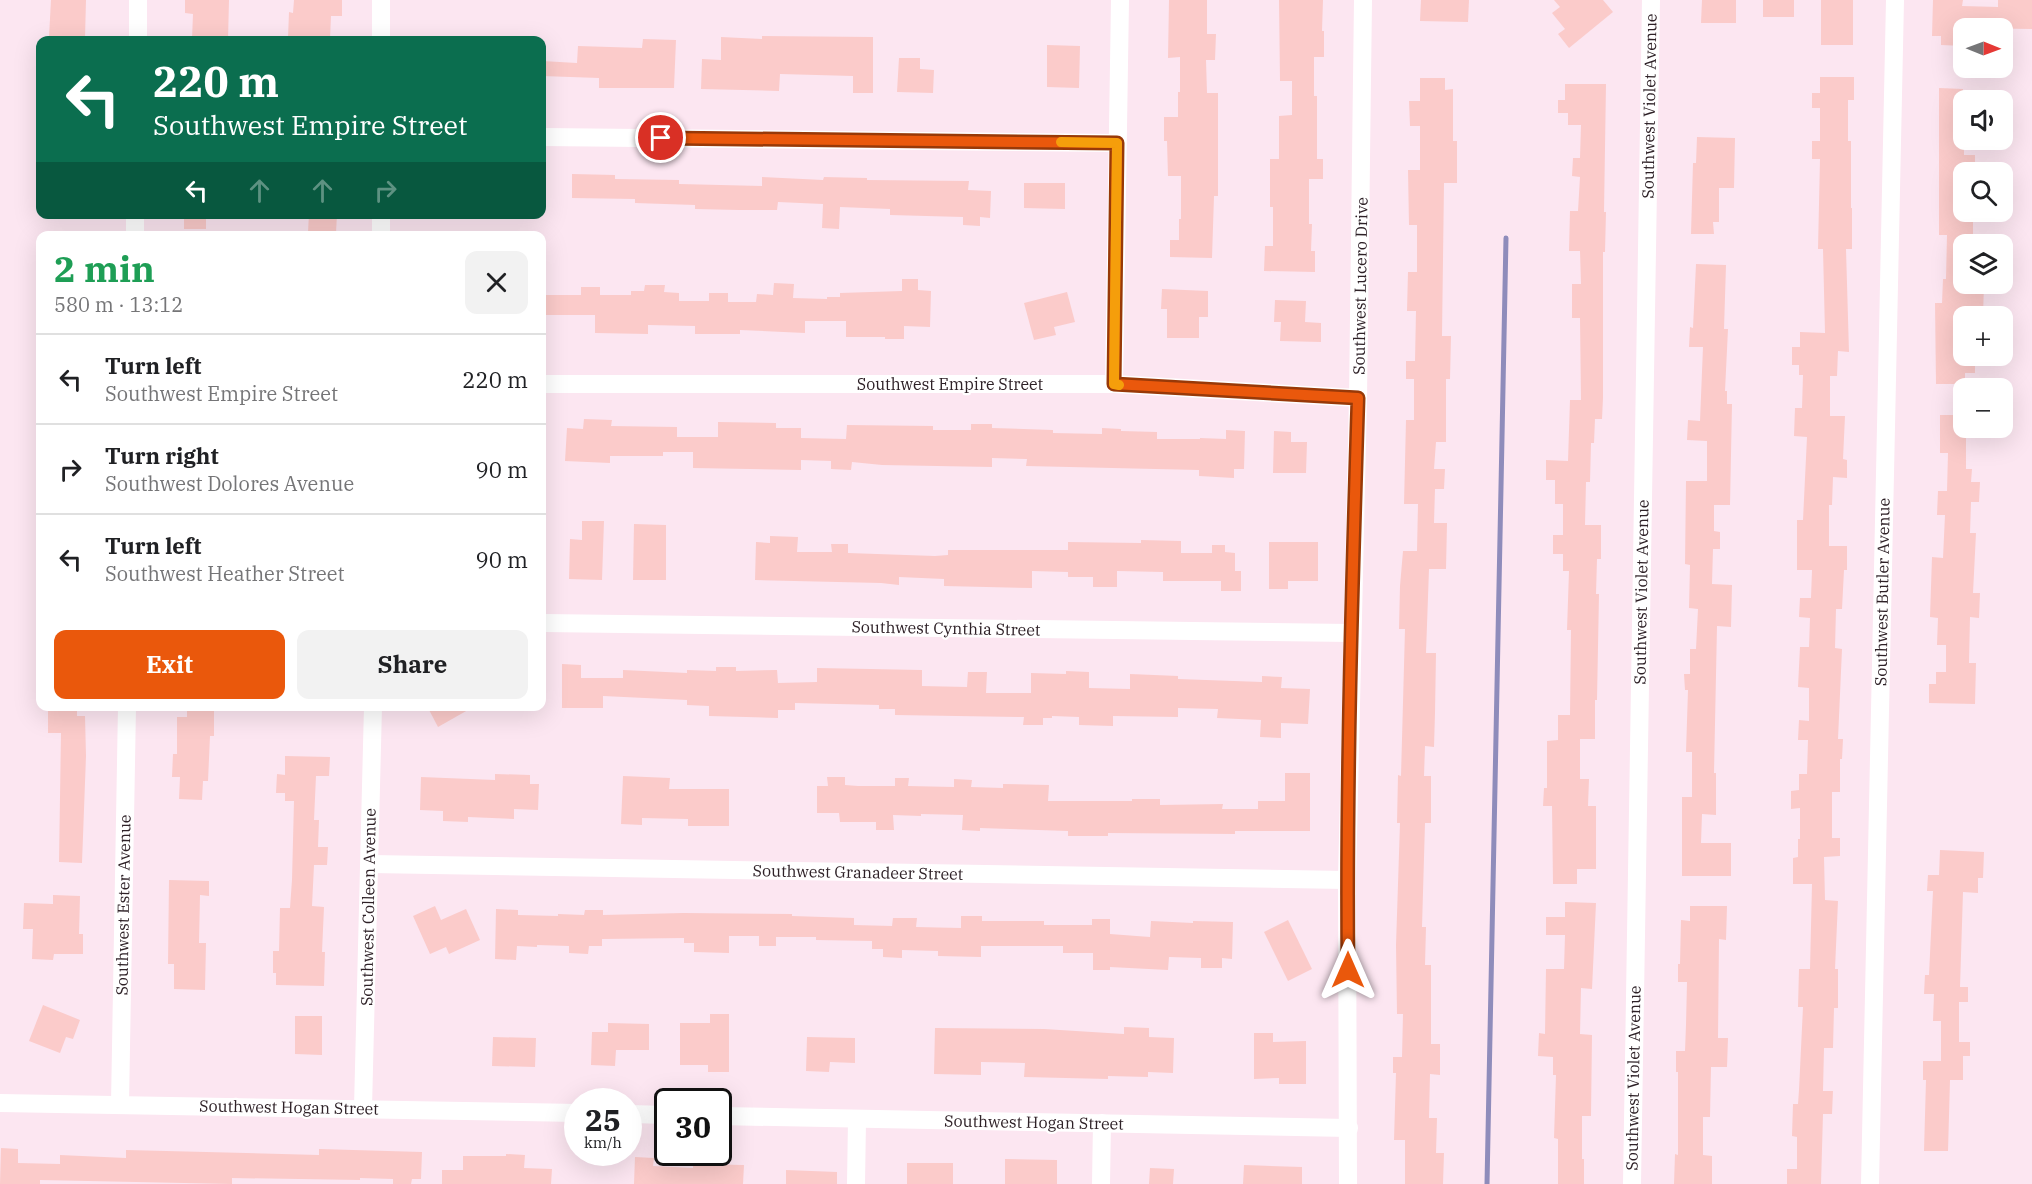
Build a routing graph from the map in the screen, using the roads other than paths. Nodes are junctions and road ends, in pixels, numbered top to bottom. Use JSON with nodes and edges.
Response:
{"nodes":[{"id":1,"x":138,"y":0,"type":"edge"},
{"id":2,"x":381,"y":0,"type":"edge"},
{"id":3,"x":1120,"y":0,"type":"edge"},
{"id":4,"x":1363,"y":0,"type":"edge"},
{"id":5,"x":1651,"y":0,"type":"edge"},
{"id":6,"x":1895,"y":0,"type":"edge"},
{"id":7,"x":138,"y":36,"type":"edge"},
{"id":8,"x":381,"y":36,"type":"edge"},
{"id":9,"x":546,"y":137,"type":"edge"},
{"id":10,"x":1117,"y":143,"type":"junction"},
{"id":11,"x":546,"y":384,"type":"edge"},
{"id":12,"x":1114,"y":384,"type":"junction"},
{"id":13,"x":1358,"y":398,"type":"junction"},
{"id":14,"x":546,"y":623,"type":"edge"},
{"id":15,"x":1351,"y":633,"type":"junction"},
{"id":16,"x":127,"y":711,"type":"edge"},
{"id":17,"x":373,"y":711,"type":"edge"},
{"id":18,"x":370,"y":864,"type":"junction"},
{"id":19,"x":1347,"y":880,"type":"junction"},
{"id":20,"x":0,"y":1103,"type":"edge"},
{"id":21,"x":120,"y":1104,"type":"junction"},
{"id":22,"x":363,"y":1108,"type":"junction"},
{"id":23,"x":564,"y":1113,"type":"edge"},
{"id":24,"x":732,"y":1116,"type":"edge"},
{"id":25,"x":856,"y":1120,"type":"junction"},
{"id":26,"x":1102,"y":1123,"type":"junction"},
{"id":27,"x":1349,"y":1128,"type":"junction"},
{"id":28,"x":856,"y":1184,"type":"edge"},
{"id":29,"x":1101,"y":1184,"type":"edge"},
{"id":30,"x":1348,"y":1184,"type":"edge"},
{"id":31,"x":1632,"y":1184,"type":"edge"},
{"id":32,"x":1870,"y":1184,"type":"edge"}],
"edges":[{"from":1,"to":7,"type":"street"},
{"from":2,"to":8,"type":"street"},
{"from":3,"to":10,"type":"street"},
{"from":4,"to":13,"type":"street","name":"Southwest Lucero Drive"},
{"from":5,"to":31,"type":"street","name":"Southwest Violet Avenue"},
{"from":6,"to":32,"type":"street","name":"Southwest Butler Avenue"},
{"from":9,"to":10,"type":"street"},
{"from":10,"to":12,"type":"street"},
{"from":11,"to":12,"type":"street","name":"Southwest Empire Street"},
{"from":12,"to":13,"type":"street","name":"Southwest Empire Street"},
{"from":13,"to":15,"type":"street","name":"Southwest Lucero Drive"},
{"from":14,"to":15,"type":"street","name":"Southwest Cynthia Street"},
{"from":15,"to":19,"type":"street","name":"Southwest Lucero Drive"},
{"from":16,"to":21,"type":"street","name":"Southwest Ester Avenue"},
{"from":17,"to":18,"type":"street","name":"Southwest Colleen Avenue"},
{"from":18,"to":19,"type":"street","name":"Southwest Granadeer Street"},
{"from":18,"to":22,"type":"street","name":"Southwest Colleen Avenue"},
{"from":19,"to":27,"type":"street","name":"Southwest Lucero Drive"},
{"from":20,"to":21,"type":"street","name":"Southwest Hogan Street"},
{"from":21,"to":22,"type":"street","name":"Southwest Hogan Street"},
{"from":22,"to":23,"type":"street","name":"Southwest Hogan Street"},
{"from":24,"to":25,"type":"street","name":"Southwest Hogan Street"},
{"from":25,"to":26,"type":"street","name":"Southwest Hogan Street"},
{"from":25,"to":28,"type":"street"},
{"from":26,"to":27,"type":"street","name":"Southwest Hogan Street"},
{"from":26,"to":29,"type":"street"},
{"from":27,"to":30,"type":"street","name":"Southwest Lucero Drive"}]}
